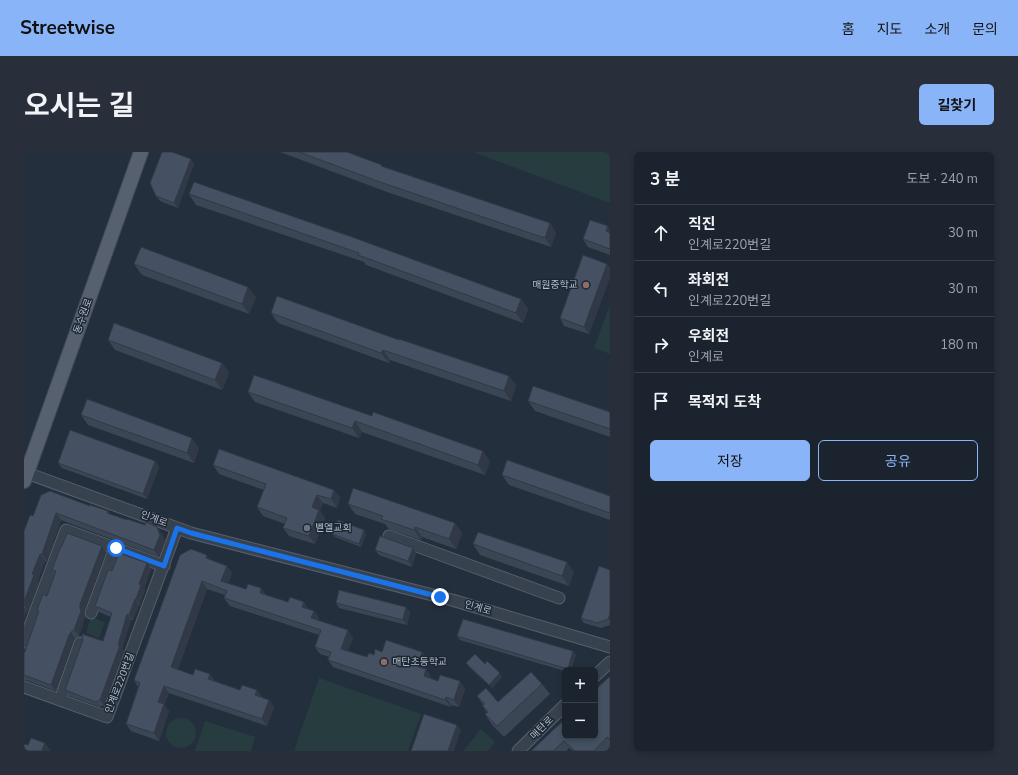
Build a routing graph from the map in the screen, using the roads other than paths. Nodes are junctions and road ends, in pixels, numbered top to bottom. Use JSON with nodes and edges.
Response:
{"nodes":[{"id":1,"x":141,"y":152,"type":"edge"},
{"id":2,"x":25,"y":475,"type":"edge"},
{"id":3,"x":177,"y":528,"type":"junction"},
{"id":4,"x":389,"y":536,"type":"edge"},
{"id":5,"x":116,"y":548,"type":"junction"},
{"id":6,"x":164,"y":566,"type":"junction"},
{"id":7,"x":559,"y":598,"type":"dead end"},
{"id":8,"x":91,"y":613,"type":"dead end"},
{"id":9,"x":24,"y":642,"type":"edge"},
{"id":10,"x":80,"y":643,"type":"edge"},
{"id":11,"x":610,"y":647,"type":"edge"},
{"id":12,"x":610,"y":662,"type":"edge"},
{"id":13,"x":598,"y":673,"type":"edge"},
{"id":14,"x":24,"y":687,"type":"edge"},
{"id":15,"x":60,"y":700,"type":"junction"},
{"id":16,"x":562,"y":708,"type":"edge"},
{"id":17,"x":518,"y":751,"type":"edge"}],
"edges":[{"from":1,"to":2,"type":"main road","name":"동수원로"},
{"from":2,"to":3,"type":"street","name":"인계로"},
{"from":3,"to":6,"type":"street","name":"인계로220번길"},
{"from":3,"to":11,"type":"street","name":"인계로"},
{"from":4,"to":7,"type":"street"},
{"from":5,"to":6,"type":"street"},
{"from":5,"to":8,"type":"street"},
{"from":5,"to":9,"type":"street"},
{"from":6,"to":15,"type":"street","name":"인계로220번길"},
{"from":10,"to":15,"type":"street"},
{"from":12,"to":13,"type":"street"},
{"from":14,"to":15,"type":"street","name":"인계로220번길"},
{"from":16,"to":17,"type":"street","name":"매탄로"}]}
